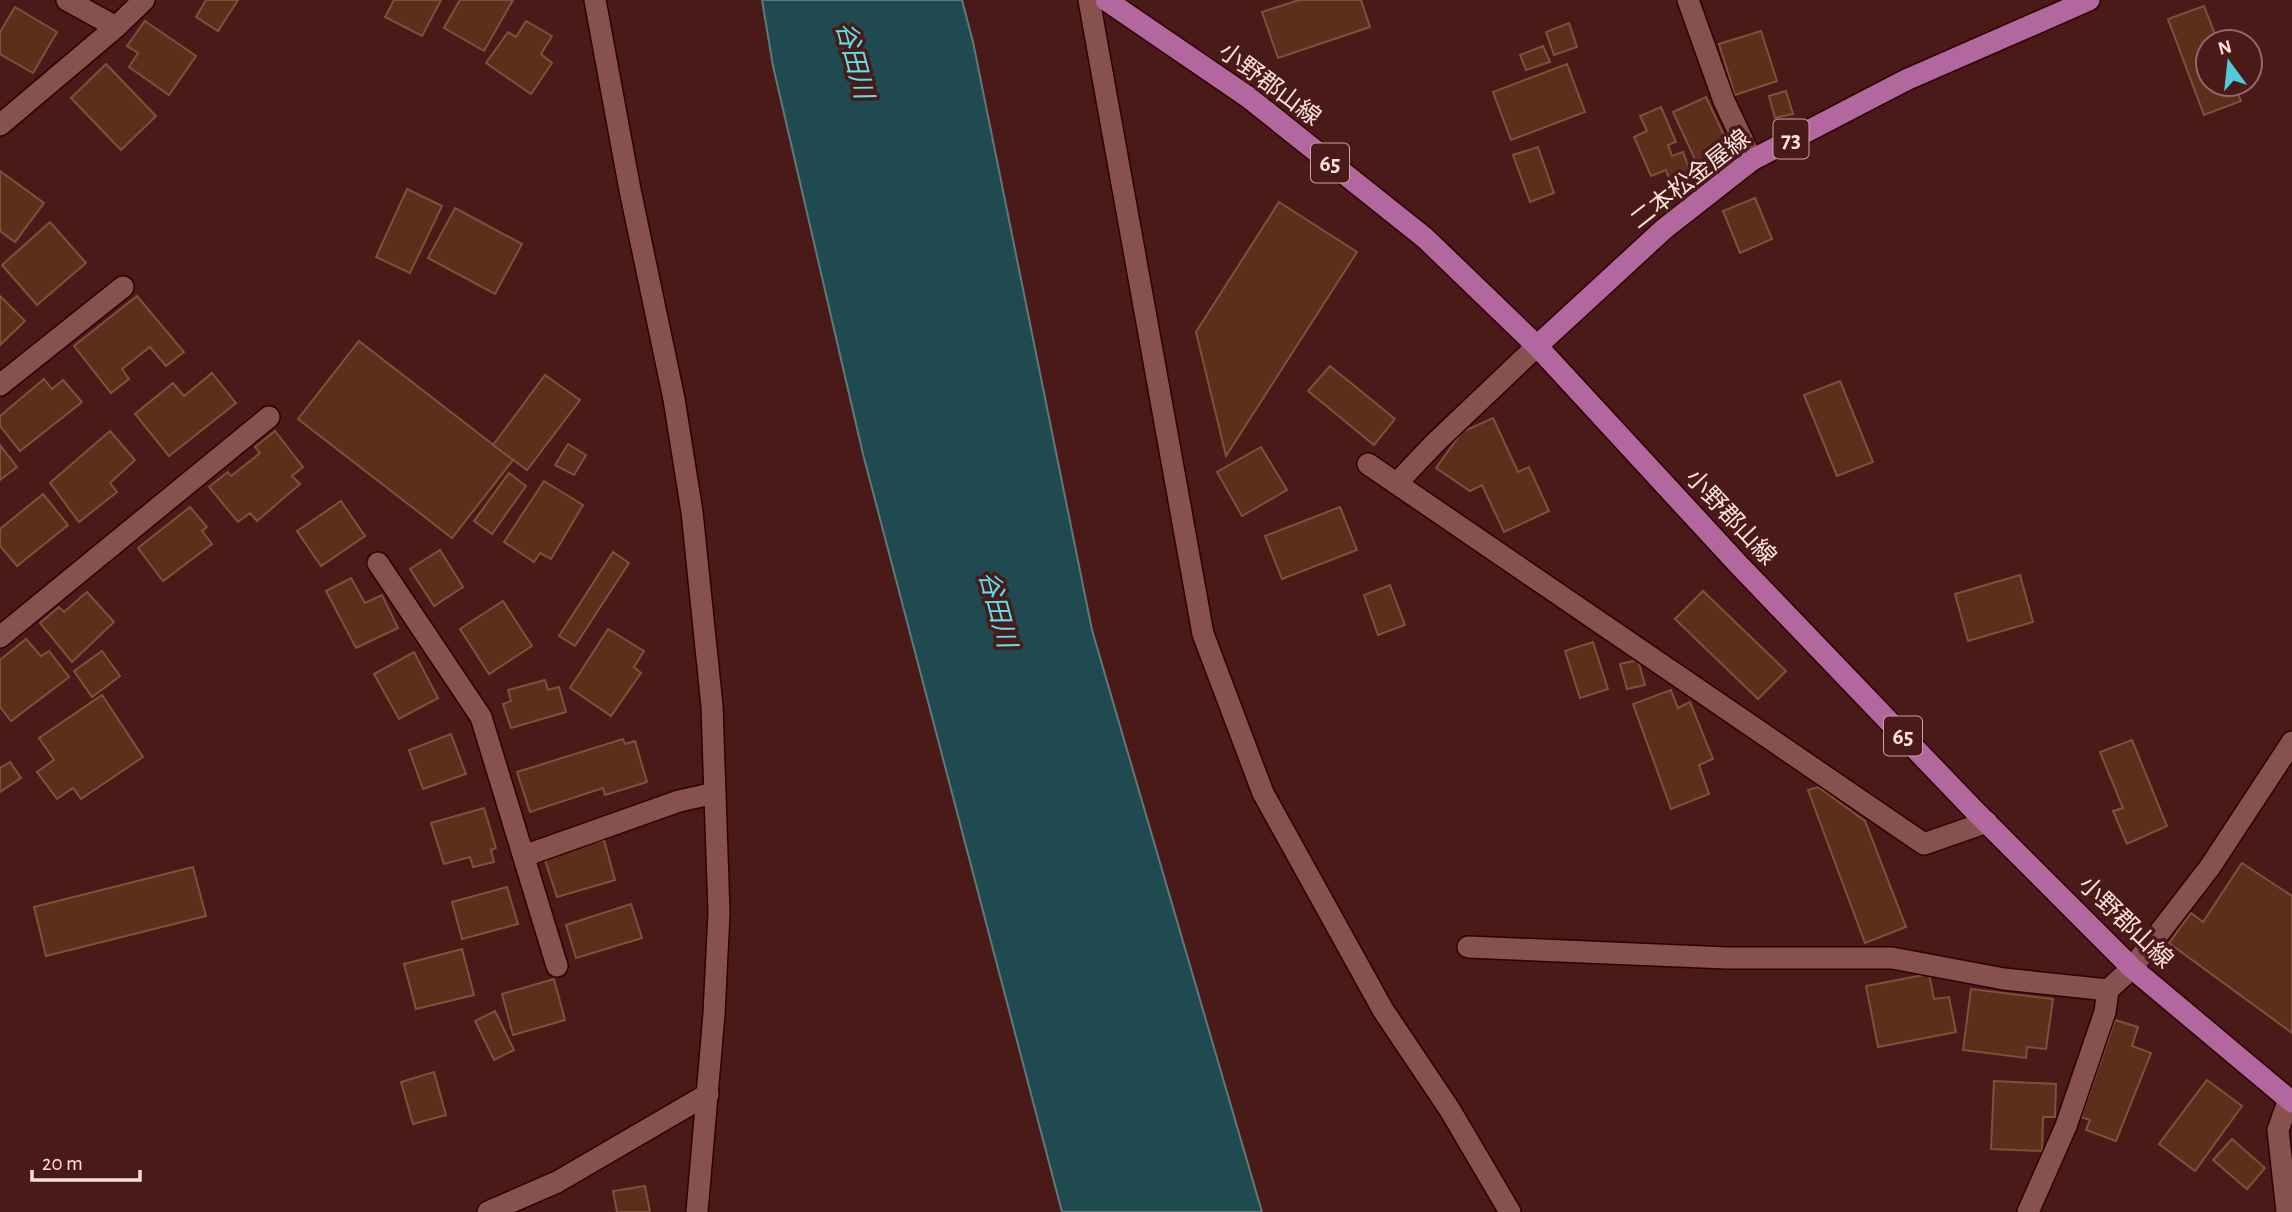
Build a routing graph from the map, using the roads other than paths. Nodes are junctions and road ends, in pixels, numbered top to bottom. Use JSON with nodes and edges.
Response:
{"nodes":[{"id":1,"x":67,"y":0,"type":"edge"},
{"id":2,"x":144,"y":0,"type":"edge"},
{"id":3,"x":595,"y":0,"type":"edge"},
{"id":4,"x":1090,"y":0,"type":"edge"},
{"id":5,"x":1106,"y":0,"type":"edge"},
{"id":6,"x":1688,"y":0,"type":"edge"},
{"id":7,"x":2089,"y":0,"type":"edge"},
{"id":8,"x":116,"y":27,"type":"junction"},
{"id":9,"x":0,"y":125,"type":"edge"},
{"id":10,"x":1752,"y":160,"type":"junction"},
{"id":11,"x":123,"y":287,"type":"dead end"},
{"id":12,"x":1537,"y":346,"type":"junction"},
{"id":13,"x":0,"y":386,"type":"edge"},
{"id":14,"x":269,"y":417,"type":"dead end"},
{"id":15,"x":1368,"y":464,"type":"dead end"},
{"id":16,"x":1397,"y":483,"type":"junction"},
{"id":17,"x":378,"y":563,"type":"dead end"},
{"id":18,"x":0,"y":637,"type":"edge"},
{"id":19,"x":2292,"y":742,"type":"edge"},
{"id":20,"x":715,"y":793,"type":"junction"},
{"id":21,"x":1987,"y":822,"type":"junction"},
{"id":22,"x":524,"y":856,"type":"junction"},
{"id":23,"x":1468,"y":947,"type":"dead end"},
{"id":24,"x":556,"y":966,"type":"dead end"},
{"id":25,"x":2132,"y":968,"type":"junction"},
{"id":26,"x":2108,"y":990,"type":"junction"},
{"id":27,"x":708,"y":1094,"type":"junction"},
{"id":28,"x":2290,"y":1100,"type":"edge"},
{"id":29,"x":488,"y":1212,"type":"edge"},
{"id":30,"x":698,"y":1212,"type":"edge"},
{"id":31,"x":1510,"y":1212,"type":"edge"},
{"id":32,"x":2028,"y":1212,"type":"edge"},
{"id":33,"x":2287,"y":1212,"type":"edge"}],
"edges":[{"from":1,"to":8,"type":"street"},
{"from":2,"to":8,"type":"street"},
{"from":3,"to":20,"type":"street"},
{"from":4,"to":31,"type":"street"},
{"from":5,"to":12,"type":"main road","name":"小野郡山線","number":"65"},
{"from":6,"to":10,"type":"street"},
{"from":7,"to":10,"type":"main road","name":"二本松金屋線","number":"73"},
{"from":8,"to":9,"type":"street"},
{"from":10,"to":12,"type":"main road","name":"二本松金屋線","number":"73"},
{"from":11,"to":13,"type":"street"},
{"from":12,"to":16,"type":"street"},
{"from":12,"to":21,"type":"main road","name":"小野郡山線","number":"65"},
{"from":14,"to":18,"type":"street"},
{"from":15,"to":16,"type":"street"},
{"from":16,"to":21,"type":"street"},
{"from":17,"to":22,"type":"street"},
{"from":19,"to":25,"type":"street"},
{"from":20,"to":22,"type":"street"},
{"from":20,"to":27,"type":"street"},
{"from":21,"to":25,"type":"main road","name":"小野郡山線","number":"65"},
{"from":22,"to":24,"type":"street"},
{"from":23,"to":26,"type":"street"},
{"from":25,"to":26,"type":"street"},
{"from":25,"to":28,"type":"main road","name":"小野郡山線","number":"65"},
{"from":26,"to":32,"type":"street"},
{"from":27,"to":29,"type":"street"},
{"from":27,"to":30,"type":"street"},
{"from":28,"to":33,"type":"street"}]}
